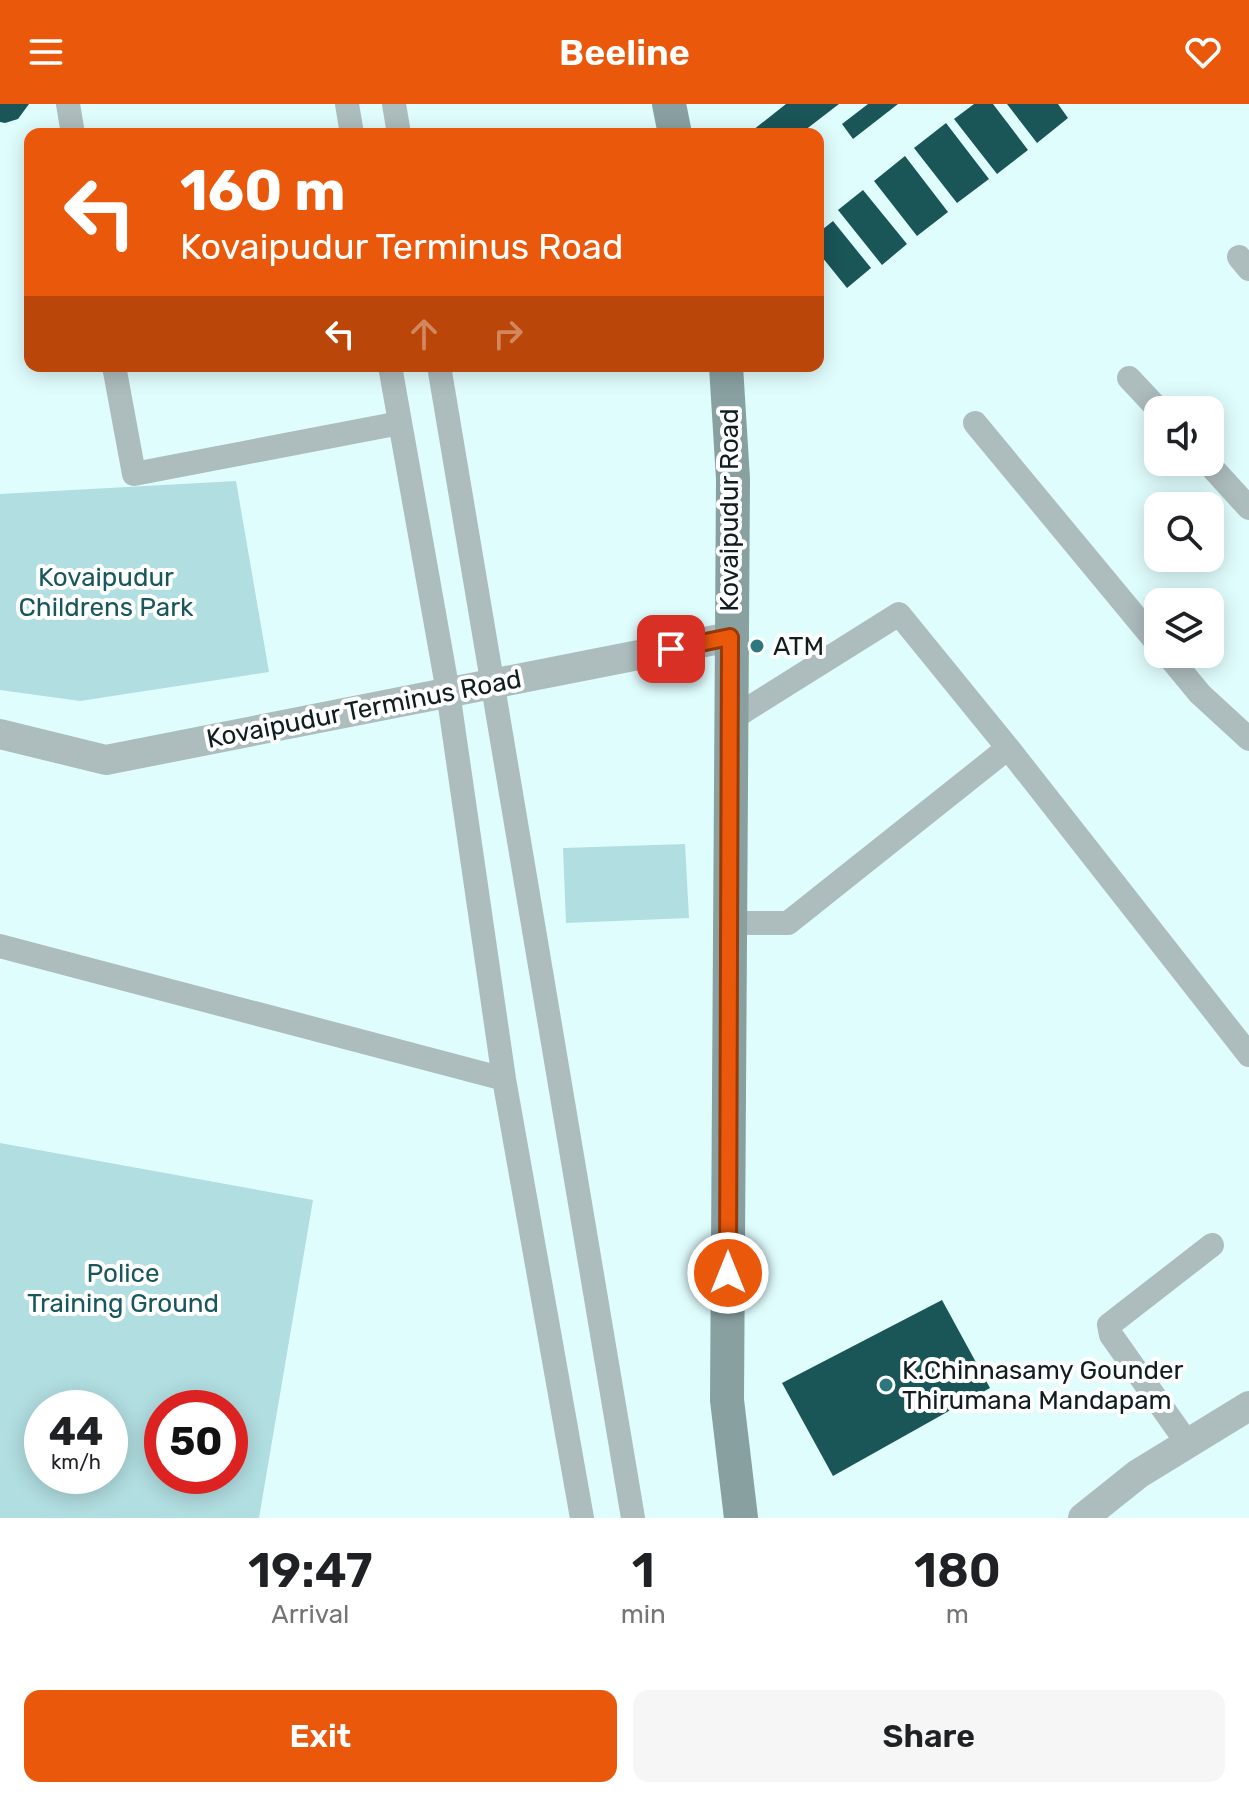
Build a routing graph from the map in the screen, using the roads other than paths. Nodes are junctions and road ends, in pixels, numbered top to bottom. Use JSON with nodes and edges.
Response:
{"nodes":[{"id":1,"x":68,"y":104,"type":"edge"},
{"id":2,"x":347,"y":104,"type":"edge"},
{"id":3,"x":394,"y":104,"type":"edge"},
{"id":4,"x":669,"y":104,"type":"edge"},
{"id":5,"x":72,"y":128,"type":"edge"},
{"id":6,"x":351,"y":128,"type":"edge"},
{"id":7,"x":398,"y":128,"type":"edge"},
{"id":8,"x":674,"y":128,"type":"edge"},
{"id":9,"x":115,"y":372,"type":"edge"},
{"id":10,"x":391,"y":372,"type":"edge"},
{"id":11,"x":440,"y":372,"type":"edge"},
{"id":12,"x":726,"y":372,"type":"edge"},
{"id":13,"x":1129,"y":378,"type":"dead end"},
{"id":14,"x":1146,"y":396,"type":"edge"},
{"id":15,"x":400,"y":423,"type":"junction"},
{"id":16,"x":975,"y":423,"type":"dead end"},
{"id":17,"x":1220,"y":476,"type":"edge"},
{"id":18,"x":1249,"y":508,"type":"edge"},
{"id":19,"x":1144,"y":627,"type":"edge"},
{"id":20,"x":730,"y":637,"type":"junction"},
{"id":21,"x":1179,"y":668,"type":"edge"},
{"id":22,"x":495,"y":683,"type":"junction"},
{"id":23,"x":448,"y":692,"type":"junction"},
{"id":24,"x":730,"y":720,"type":"junction"},
{"id":25,"x":0,"y":734,"type":"edge"},
{"id":26,"x":1249,"y":739,"type":"edge"},
{"id":27,"x":1008,"y":748,"type":"junction"},
{"id":28,"x":729,"y":923,"type":"junction"},
{"id":29,"x":0,"y":946,"type":"edge"},
{"id":30,"x":1249,"y":1055,"type":"edge"},
{"id":31,"x":504,"y":1079,"type":"junction"},
{"id":32,"x":1212,"y":1245,"type":"dead end"},
{"id":33,"x":1249,"y":1406,"type":"edge"},
{"id":34,"x":1188,"y":1444,"type":"junction"},
{"id":35,"x":582,"y":1518,"type":"edge"},
{"id":36,"x":633,"y":1518,"type":"edge"},
{"id":37,"x":741,"y":1518,"type":"edge"},
{"id":38,"x":1083,"y":1518,"type":"edge"}],
"edges":[{"from":1,"to":5,"type":"street"},
{"from":2,"to":6,"type":"street"},
{"from":3,"to":7,"type":"street"},
{"from":4,"to":8,"type":"main road"},
{"from":9,"to":15,"type":"street"},
{"from":10,"to":15,"type":"street"},
{"from":11,"to":22,"type":"street"},
{"from":12,"to":20,"type":"main road","name":"Kovaipudur Road"},
{"from":13,"to":14,"type":"street"},
{"from":15,"to":23,"type":"street"},
{"from":16,"to":19,"type":"street"},
{"from":17,"to":18,"type":"street"},
{"from":20,"to":22,"type":"street","name":"Kovaipudur Terminus Road"},
{"from":20,"to":24,"type":"main road","name":"Kovaipudur Road"},
{"from":21,"to":26,"type":"street"},
{"from":22,"to":23,"type":"street","name":"Kovaipudur Terminus Road"},
{"from":22,"to":36,"type":"street"},
{"from":23,"to":25,"type":"street","name":"Kovaipudur Terminus Road"},
{"from":23,"to":31,"type":"street"},
{"from":24,"to":27,"type":"street"},
{"from":24,"to":28,"type":"main road","name":"Kovaipudur Road"},
{"from":27,"to":28,"type":"street"},
{"from":27,"to":30,"type":"street"},
{"from":28,"to":37,"type":"main road","name":"Kovaipudur Road"},
{"from":29,"to":31,"type":"street"},
{"from":31,"to":35,"type":"street"},
{"from":32,"to":34,"type":"street"},
{"from":33,"to":34,"type":"street"},
{"from":34,"to":38,"type":"street"}]}
